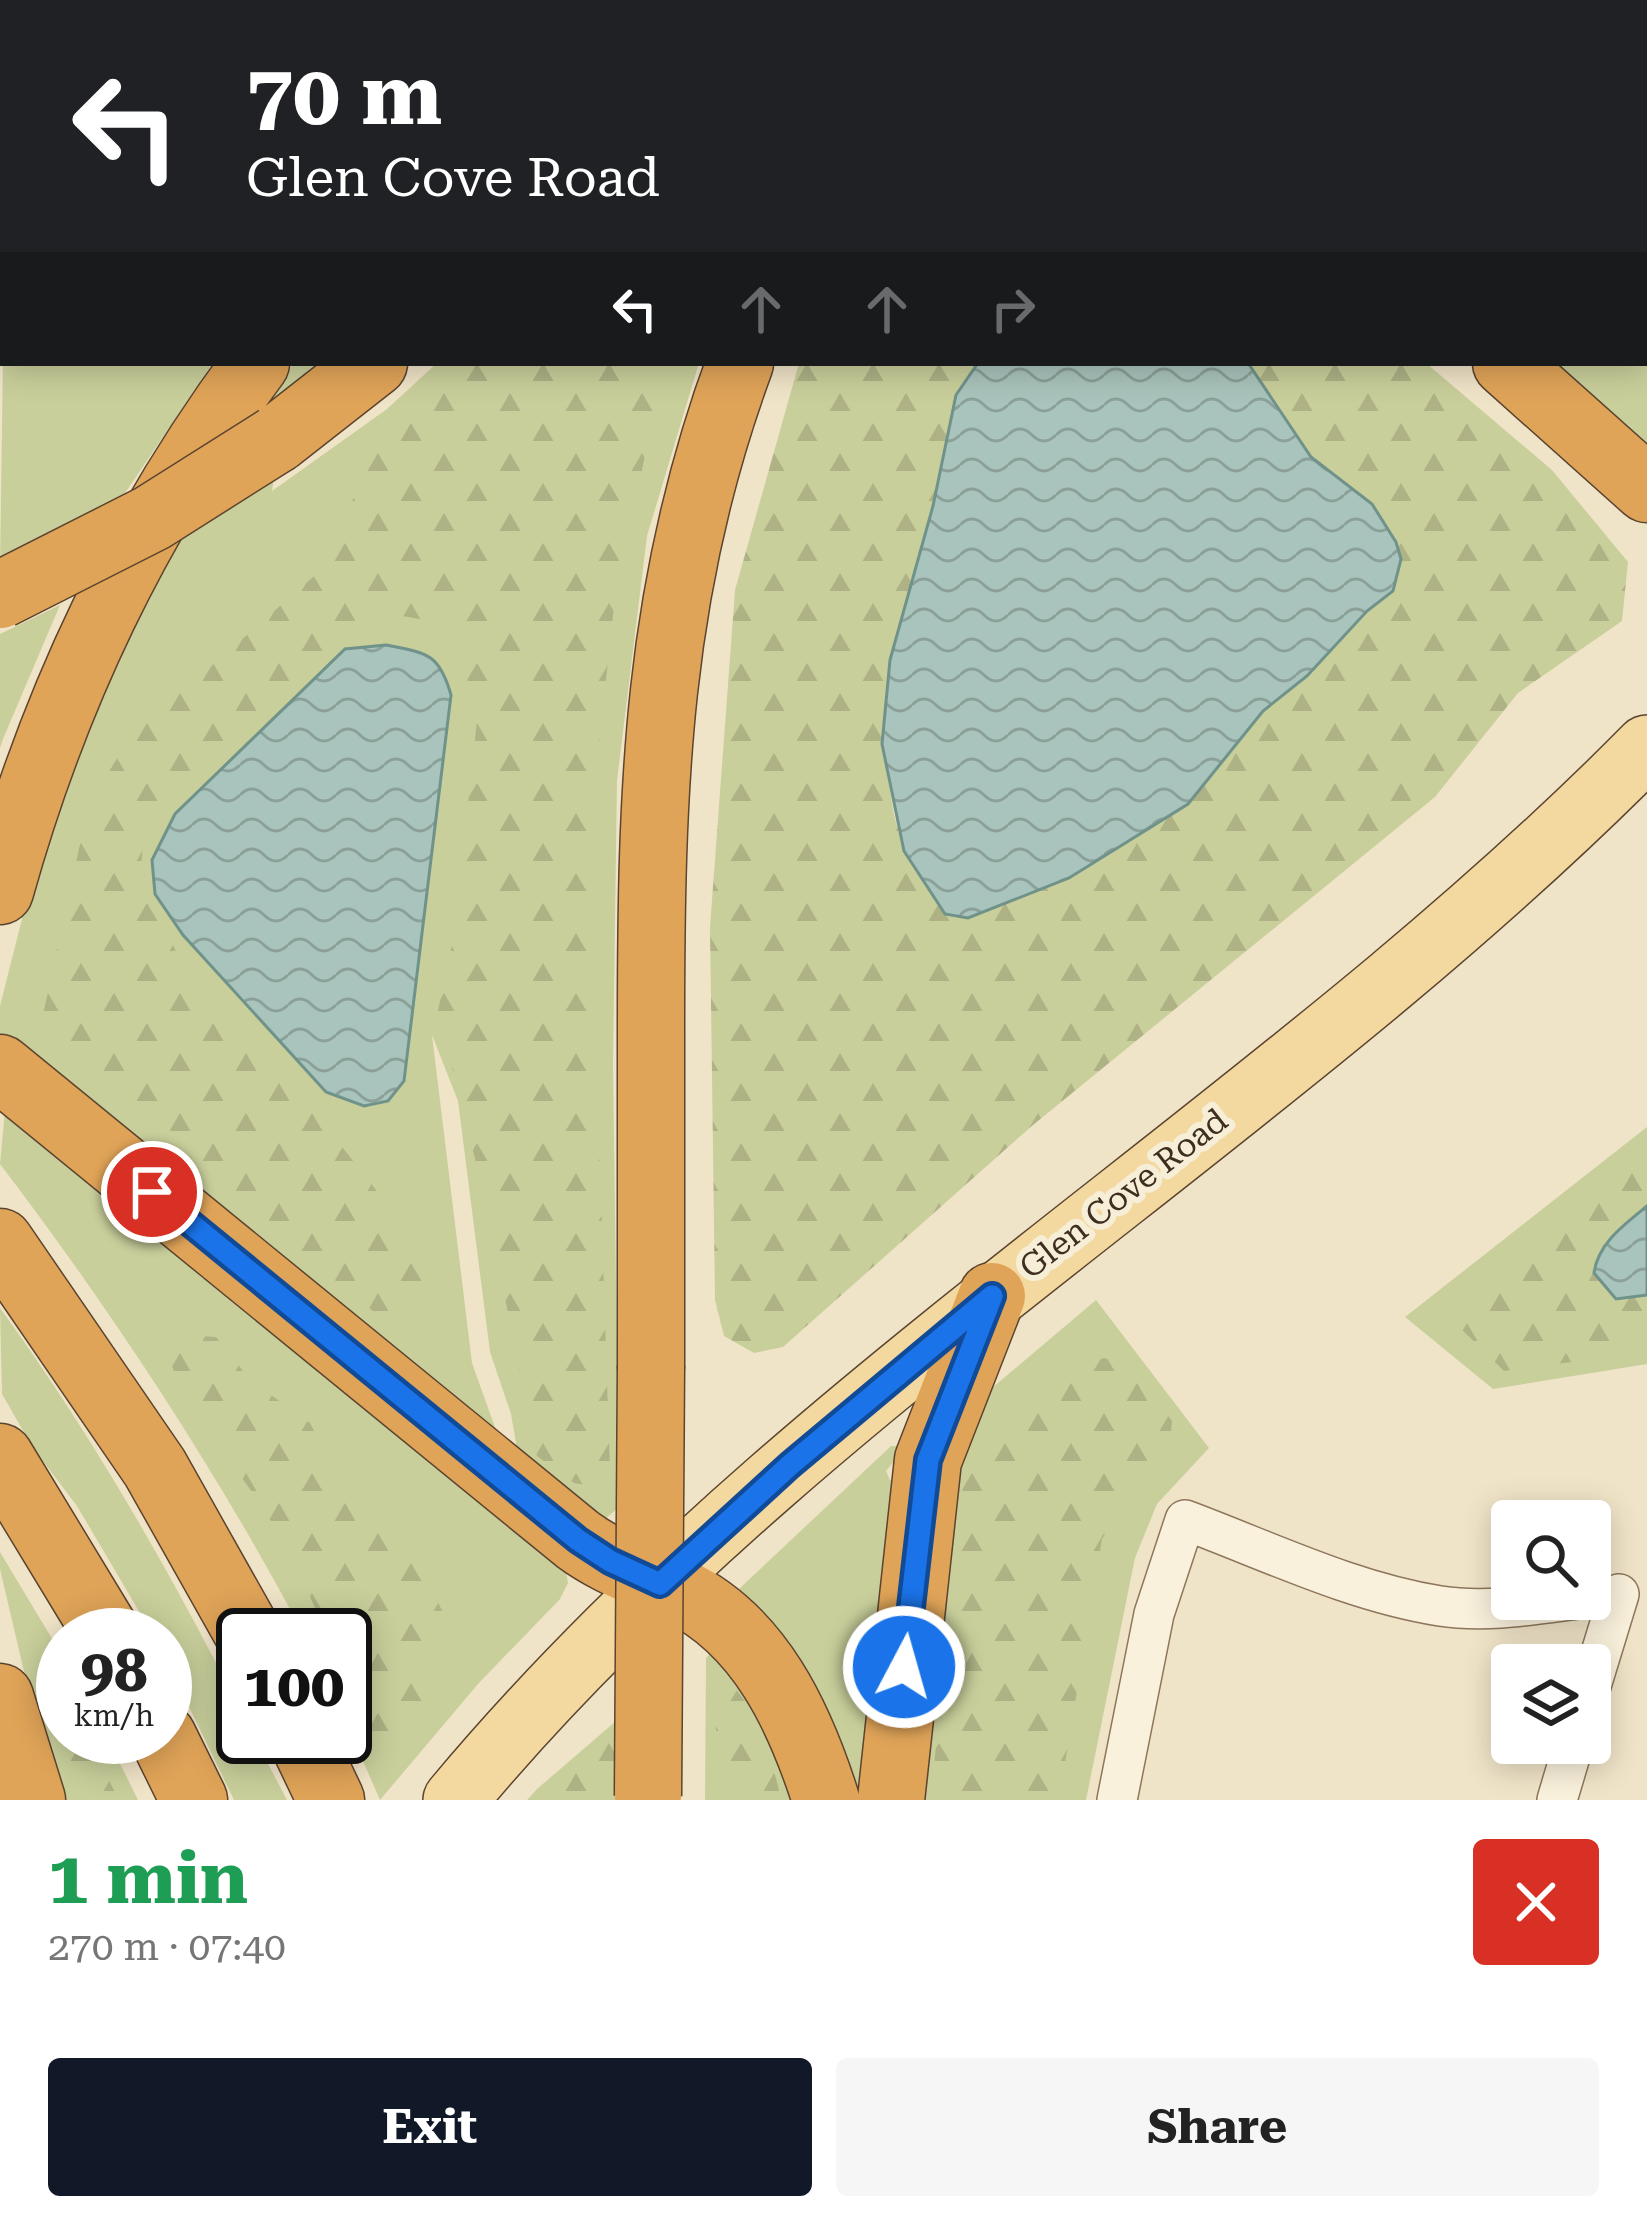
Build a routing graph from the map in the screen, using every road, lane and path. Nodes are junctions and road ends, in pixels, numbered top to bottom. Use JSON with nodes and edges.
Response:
{"nodes":[{"id":1,"x":254,"y":366,"type":"edge"},
{"id":2,"x":370,"y":366,"type":"edge"},
{"id":3,"x":739,"y":366,"type":"edge"},
{"id":4,"x":1509,"y":366,"type":"edge"},
{"id":5,"x":1647,"y":489,"type":"edge"},
{"id":6,"x":0,"y":595,"type":"edge"},
{"id":7,"x":1647,"y":747,"type":"edge"},
{"id":8,"x":0,"y":891,"type":"edge"},
{"id":9,"x":23,"y":1087,"type":"edge"},
{"id":10,"x":0,"y":1242,"type":"edge"},
{"id":11,"x":992,"y":1296,"type":"junction"},
{"id":12,"x":0,"y":1457,"type":"edge"},
{"id":13,"x":660,"y":1584,"type":"junction"},
{"id":14,"x":1619,"y":1594,"type":"edge"},
{"id":15,"x":93,"y":1608,"type":"edge"},
{"id":16,"x":234,"y":1608,"type":"edge"},
{"id":17,"x":1491,"y":1608,"type":"edge"},
{"id":18,"x":1604,"y":1644,"type":"edge"},
{"id":19,"x":0,"y":1696,"type":"edge"},
{"id":20,"x":176,"y":1764,"type":"edge"},
{"id":21,"x":1567,"y":1764,"type":"edge"},
{"id":22,"x":648,"y":1798,"type":"edge"},
{"id":23,"x":32,"y":1800,"type":"edge"},
{"id":24,"x":194,"y":1800,"type":"edge"},
{"id":25,"x":455,"y":1800,"type":"edge"},
{"id":26,"x":826,"y":1800,"type":"edge"},
{"id":27,"x":891,"y":1800,"type":"edge"},
{"id":28,"x":1117,"y":1800,"type":"edge"},
{"id":29,"x":1556,"y":1800,"type":"edge"}],
"edges":[{"from":1,"to":8,"type":"highway"},
{"from":2,"to":6,"type":"highway","bridge":true},
{"from":3,"to":22,"type":"highway","bridge":true},
{"from":4,"to":5,"type":"highway"},
{"from":7,"to":11,"type":"main road","name":"Glen Cove Road"},
{"from":9,"to":13,"type":"highway"},
{"from":10,"to":16,"type":"highway"},
{"from":11,"to":13,"type":"main road","name":"Glen Cove Road"},
{"from":11,"to":27,"type":"highway"},
{"from":12,"to":15,"type":"highway"},
{"from":13,"to":25,"type":"main road","name":"Glen Cove Road"},
{"from":13,"to":26,"type":"highway"},
{"from":14,"to":18,"type":"street"},
{"from":17,"to":28,"type":"street"},
{"from":19,"to":23,"type":"highway"},
{"from":20,"to":24,"type":"highway"},
{"from":21,"to":29,"type":"street"}]}
